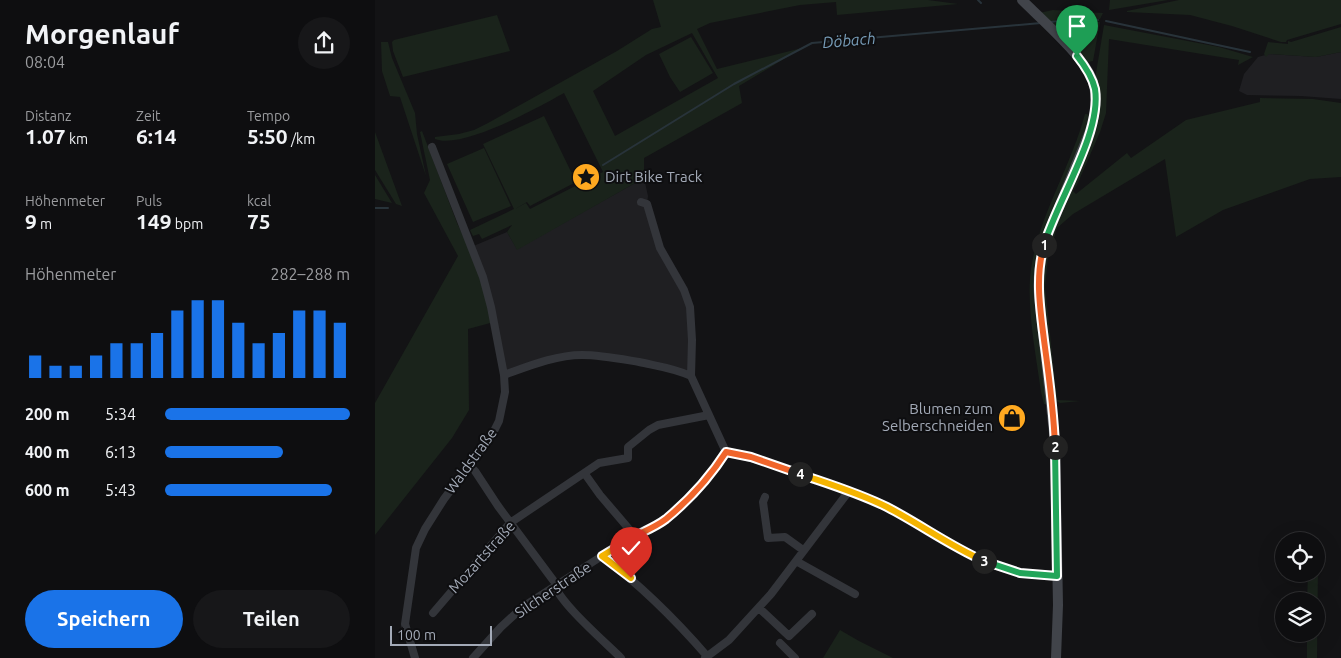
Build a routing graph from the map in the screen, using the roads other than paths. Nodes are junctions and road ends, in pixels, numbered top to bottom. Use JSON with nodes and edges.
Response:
{"nodes":[{"id":1,"x":1022,"y":0,"type":"edge"},
{"id":2,"x":432,"y":146,"type":"dead end"},
{"id":3,"x":641,"y":202,"type":"dead end"},
{"id":4,"x":505,"y":375,"type":"junction"},
{"id":5,"x":691,"y":376,"type":"junction"},
{"id":6,"x":709,"y":415,"type":"junction"},
{"id":7,"x":726,"y":452,"type":"junction"},
{"id":8,"x":470,"y":466,"type":"junction"},
{"id":9,"x":585,"y":474,"type":"junction"},
{"id":10,"x":849,"y":491,"type":"junction"},
{"id":11,"x":765,"y":497,"type":"dead end"},
{"id":12,"x":510,"y":522,"type":"junction"},
{"id":13,"x":635,"y":536,"type":"junction"},
{"id":14,"x":803,"y":550,"type":"junction"},
{"id":15,"x":602,"y":556,"type":"junction"},
{"id":16,"x":796,"y":561,"type":"junction"},
{"id":17,"x":1057,"y":576,"type":"junction"},
{"id":18,"x":554,"y":583,"type":"junction"},
{"id":19,"x":855,"y":594,"type":"dead end"},
{"id":20,"x":759,"y":608,"type":"junction"},
{"id":21,"x":433,"y":613,"type":"dead end"},
{"id":22,"x":812,"y":614,"type":"dead end"},
{"id":23,"x":789,"y":636,"type":"junction"},
{"id":24,"x":706,"y":657,"type":"edge"},
{"id":25,"x":415,"y":658,"type":"edge"},
{"id":26,"x":473,"y":658,"type":"edge"},
{"id":27,"x":621,"y":658,"type":"edge"},
{"id":28,"x":795,"y":658,"type":"edge"},
{"id":29,"x":1056,"y":658,"type":"edge"}],
"edges":[{"from":1,"to":17,"type":"main road"},
{"from":2,"to":4,"type":"street","name":"Waldstraße"},
{"from":3,"to":5,"type":"street"},
{"from":4,"to":5,"type":"street"},
{"from":4,"to":8,"type":"street","name":"Waldstraße"},
{"from":5,"to":6,"type":"street"},
{"from":6,"to":7,"type":"street"},
{"from":6,"to":9,"type":"street","name":"Mozartstraße"},
{"from":7,"to":10,"type":"street"},
{"from":7,"to":13,"type":"street","name":"Silcherstraße"},
{"from":8,"to":12,"type":"street"},
{"from":8,"to":25,"type":"street","name":"Waldstraße"},
{"from":9,"to":12,"type":"street","name":"Mozartstraße"},
{"from":9,"to":13,"type":"street"},
{"from":10,"to":14,"type":"street"},
{"from":10,"to":17,"type":"street"},
{"from":11,"to":14,"type":"street"},
{"from":12,"to":18,"type":"street"},
{"from":12,"to":21,"type":"street","name":"Mozartstraße"},
{"from":13,"to":15,"type":"street","name":"Silcherstraße"},
{"from":14,"to":16,"type":"street"},
{"from":15,"to":18,"type":"street","name":"Silcherstraße"},
{"from":15,"to":24,"type":"street"},
{"from":16,"to":19,"type":"street"},
{"from":16,"to":20,"type":"street"},
{"from":17,"to":29,"type":"main road"},
{"from":18,"to":26,"type":"street","name":"Silcherstraße"},
{"from":18,"to":27,"type":"street"},
{"from":20,"to":23,"type":"street"},
{"from":20,"to":24,"type":"street"},
{"from":22,"to":23,"type":"street"},
{"from":23,"to":28,"type":"street"}]}
